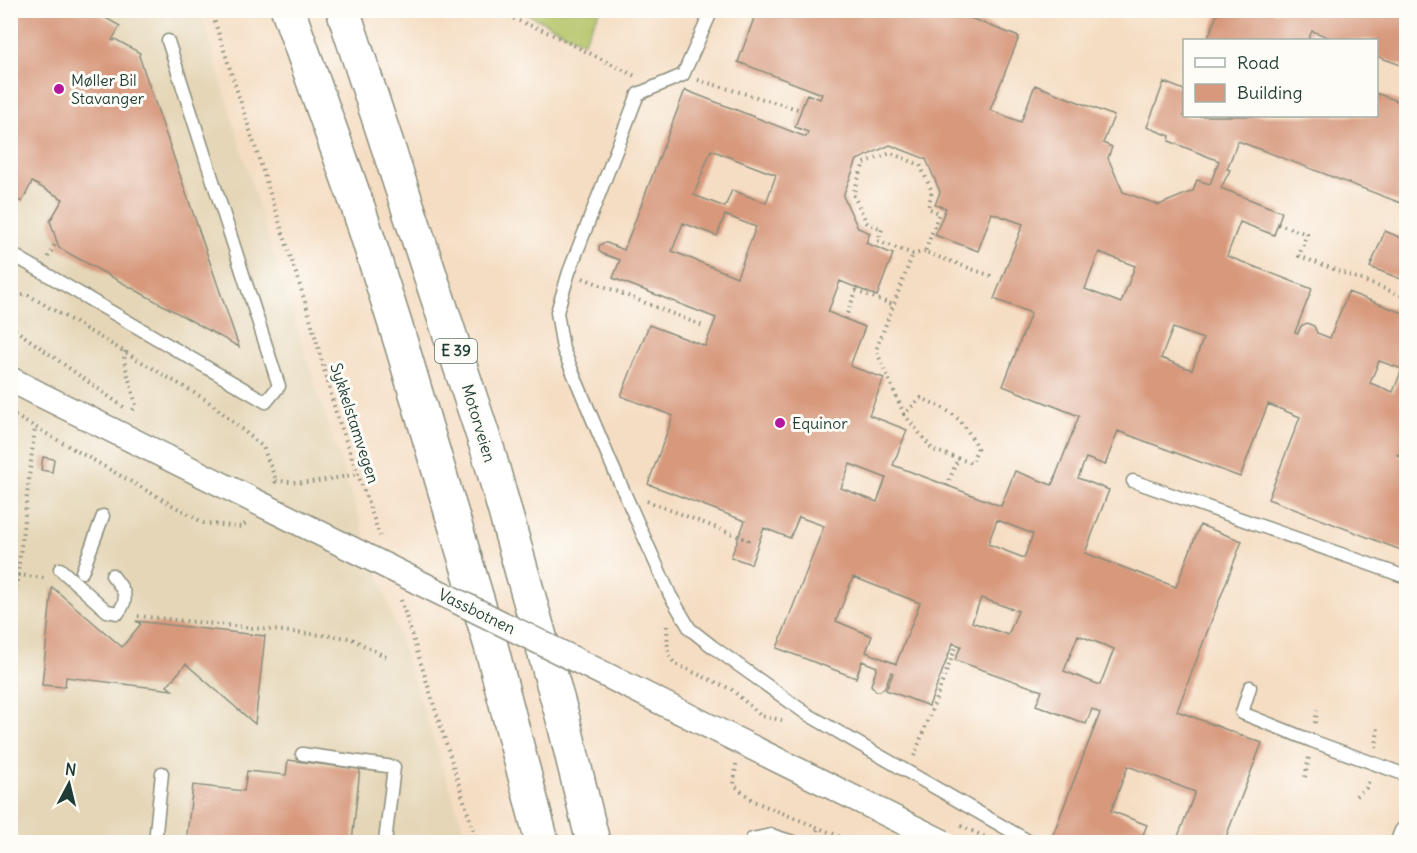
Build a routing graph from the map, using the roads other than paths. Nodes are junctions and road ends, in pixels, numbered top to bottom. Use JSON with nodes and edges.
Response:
{"nodes":[{"id":1,"x":270,"y":10,"type":"edge"},
{"id":2,"x":288,"y":10,"type":"edge"},
{"id":3,"x":343,"y":10,"type":"edge"},
{"id":4,"x":712,"y":10,"type":"edge"},
{"id":5,"x":168,"y":41,"type":"dead end"},
{"id":6,"x":330,"y":130,"type":"junction"},
{"id":7,"x":10,"y":253,"type":"edge"},
{"id":8,"x":10,"y":379,"type":"edge"},
{"id":9,"x":1133,"y":481,"type":"dead end"},
{"id":10,"x":103,"y":516,"type":"dead end"},
{"id":11,"x":82,"y":572,"type":"dead end"},
{"id":12,"x":57,"y":574,"type":"road end"},
{"id":13,"x":112,"y":575,"type":"dead end"},
{"id":14,"x":1407,"y":577,"type":"edge"},
{"id":15,"x":1250,"y":687,"type":"dead end"},
{"id":16,"x":302,"y":754,"type":"dead end"},
{"id":17,"x":162,"y":773,"type":"dead end"},
{"id":18,"x":1407,"y":775,"type":"edge"},
{"id":19,"x":1407,"y":834,"type":"edge"},
{"id":20,"x":155,"y":843,"type":"edge"},
{"id":21,"x":385,"y":843,"type":"edge"},
{"id":22,"x":542,"y":843,"type":"edge"},
{"id":23,"x":593,"y":843,"type":"edge"},
{"id":24,"x":752,"y":843,"type":"edge"},
{"id":25,"x":793,"y":843,"type":"edge"},
{"id":26,"x":943,"y":843,"type":"edge"},
{"id":27,"x":1030,"y":843,"type":"edge"},
{"id":28,"x":1403,"y":843,"type":"edge"}],
"edges":[{"from":1,"to":6,"type":"highway"},
{"from":2,"to":6,"type":"highway"},
{"from":3,"to":23,"type":"highway","name":"Motorveien","number":"E 39"},
{"from":4,"to":27,"type":"lane"},
{"from":5,"to":7,"type":"lane"},
{"from":6,"to":22,"type":"highway"},
{"from":8,"to":26,"type":"street","name":"Vassbotnen","bridge":true},
{"from":9,"to":14,"type":"lane"},
{"from":10,"to":11,"type":"lane"},
{"from":12,"to":13,"type":"lane"},
{"from":15,"to":18,"type":"lane"},
{"from":16,"to":21,"type":"lane"},
{"from":17,"to":20,"type":"lane"},
{"from":19,"to":28,"type":"street"},
{"from":24,"to":25,"type":"lane"}]}
